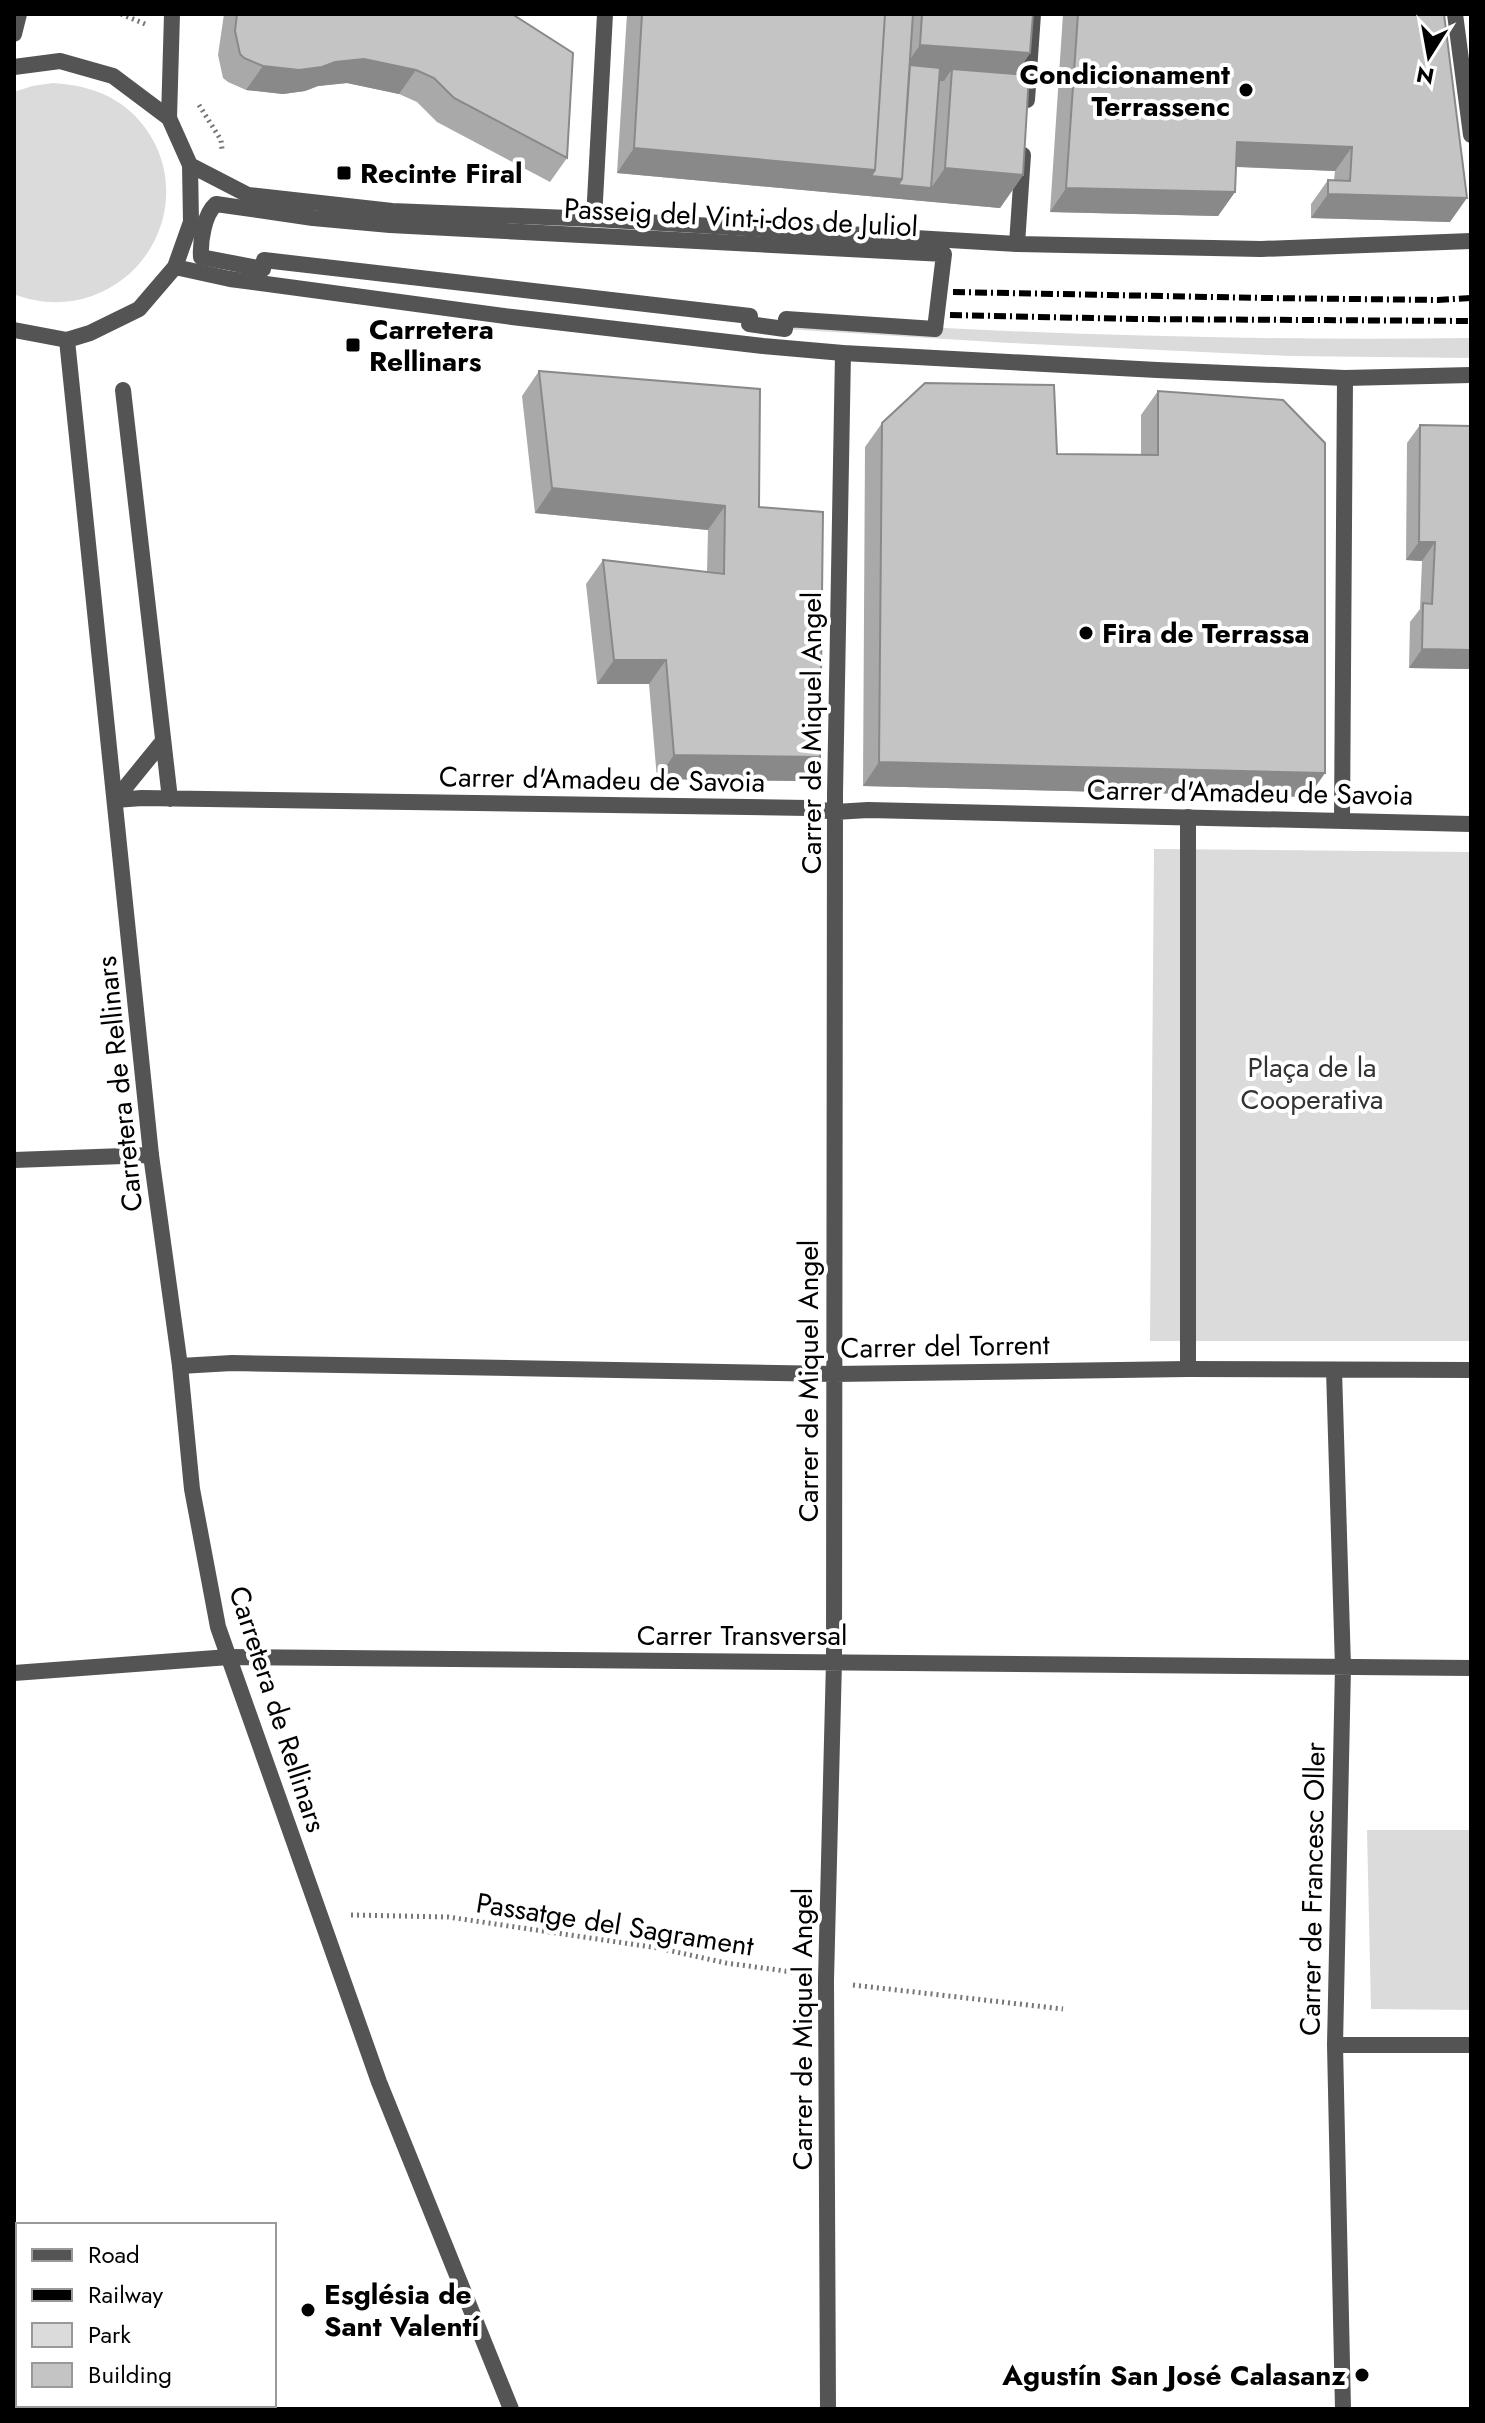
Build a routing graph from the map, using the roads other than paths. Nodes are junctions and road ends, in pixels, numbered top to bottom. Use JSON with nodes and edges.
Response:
{"nodes":[{"id":1,"x":19,"y":14,"type":"edge"},
{"id":2,"x":172,"y":14,"type":"edge"},
{"id":3,"x":605,"y":14,"type":"edge"},
{"id":4,"x":1033,"y":14,"type":"edge"},
{"id":5,"x":1455,"y":14,"type":"edge"},
{"id":6,"x":14,"y":34,"type":"edge"},
{"id":7,"x":14,"y":67,"type":"edge"},
{"id":8,"x":1027,"y":109,"type":"edge"},
{"id":9,"x":169,"y":118,"type":"junction"},
{"id":10,"x":1471,"y":135,"type":"edge"},
{"id":11,"x":1024,"y":140,"type":"edge"},
{"id":12,"x":190,"y":165,"type":"junction"},
{"id":13,"x":594,"y":219,"type":"junction"},
{"id":14,"x":1471,"y":241,"type":"edge"},
{"id":15,"x":1017,"y":244,"type":"junction"},
{"id":16,"x":175,"y":267,"type":"junction"},
{"id":17,"x":786,"y":319,"type":"joint"},
{"id":18,"x":14,"y":330,"type":"edge"},
{"id":19,"x":67,"y":340,"type":"junction"},
{"id":20,"x":843,"y":353,"type":"junction"},
{"id":21,"x":1471,"y":375,"type":"edge"},
{"id":22,"x":1345,"y":378,"type":"junction"},
{"id":23,"x":123,"y":390,"type":"dead end"},
{"id":24,"x":163,"y":741,"type":"junction"},
{"id":25,"x":170,"y":799,"type":"junction"},
{"id":26,"x":115,"y":800,"type":"junction"},
{"id":27,"x":835,"y":812,"type":"junction"},
{"id":28,"x":1188,"y":817,"type":"junction"},
{"id":29,"x":1342,"y":820,"type":"junction"},
{"id":30,"x":1471,"y":824,"type":"edge"},
{"id":31,"x":151,"y":1155,"type":"junction"},
{"id":32,"x":14,"y":1160,"type":"edge"},
{"id":33,"x":180,"y":1366,"type":"junction"},
{"id":34,"x":1188,"y":1369,"type":"junction"},
{"id":35,"x":1334,"y":1370,"type":"junction"},
{"id":36,"x":1471,"y":1370,"type":"edge"},
{"id":37,"x":834,"y":1374,"type":"junction"},
{"id":38,"x":229,"y":1657,"type":"junction"},
{"id":39,"x":834,"y":1661,"type":"junction"},
{"id":40,"x":1343,"y":1667,"type":"junction"},
{"id":41,"x":1471,"y":1668,"type":"edge"},
{"id":42,"x":14,"y":1673,"type":"edge"},
{"id":43,"x":1335,"y":2045,"type":"junction"},
{"id":44,"x":1471,"y":2045,"type":"edge"},
{"id":45,"x":511,"y":2409,"type":"edge"},
{"id":46,"x":828,"y":2409,"type":"edge"},
{"id":47,"x":1343,"y":2409,"type":"edge"}],
"edges":[{"from":1,"to":6,"type":"street"},
{"from":2,"to":9,"type":"street"},
{"from":3,"to":13,"type":"street"},
{"from":4,"to":8,"type":"street"},
{"from":5,"to":10,"type":"street"},
{"from":7,"to":9,"type":"street"},
{"from":9,"to":12,"type":"street"},
{"from":11,"to":15,"type":"street"},
{"from":12,"to":13,"type":"street","name":"Passeig del Vint-i-dos de Juliol"},
{"from":12,"to":16,"type":"street"},
{"from":13,"to":15,"type":"street","name":"Passeig del Vint-i-dos de Juliol"},
{"from":14,"to":15,"type":"street","name":"Passeig del Vint-i-dos de Juliol"},
{"from":16,"to":19,"type":"street"},
{"from":16,"to":20,"type":"street"},
{"from":17,"to":17,"type":"street","name":"Passeig del Vint-i-dos de Juliol"},
{"from":18,"to":19,"type":"street"},
{"from":19,"to":26,"type":"street","name":"Carretera de Rellinars"},
{"from":20,"to":22,"type":"street"},
{"from":20,"to":27,"type":"street","name":"Carrer de Miquel Angel"},
{"from":21,"to":22,"type":"street"},
{"from":22,"to":29,"type":"street"},
{"from":23,"to":24,"type":"street"},
{"from":24,"to":25,"type":"street"},
{"from":24,"to":26,"type":"street"},
{"from":25,"to":26,"type":"street","name":"Carrer d'Amadeu de Savoia"},
{"from":25,"to":27,"type":"street","name":"Carrer d'Amadeu de Savoia"},
{"from":26,"to":31,"type":"street","name":"Carretera de Rellinars"},
{"from":27,"to":28,"type":"street","name":"Carrer d'Amadeu de Savoia"},
{"from":27,"to":37,"type":"street","name":"Carrer de Miquel Angel"},
{"from":28,"to":29,"type":"street","name":"Carrer d'Amadeu de Savoia"},
{"from":28,"to":34,"type":"street"},
{"from":29,"to":30,"type":"street","name":"Carrer d'Amadeu de Savoia"},
{"from":31,"to":32,"type":"street"},
{"from":31,"to":33,"type":"street","name":"Carretera de Rellinars"},
{"from":33,"to":37,"type":"street","name":"Carrer del Torrent"},
{"from":33,"to":38,"type":"street","name":"Carretera de Rellinars"},
{"from":34,"to":35,"type":"street","name":"Carrer del Torrent"},
{"from":34,"to":37,"type":"street","name":"Carrer del Torrent"},
{"from":35,"to":36,"type":"street","name":"Carrer del Torrent"},
{"from":35,"to":40,"type":"street","name":"Carrer de Francesc Oller"},
{"from":37,"to":39,"type":"street","name":"Carrer de Miquel Angel"},
{"from":38,"to":39,"type":"street","name":"Carrer Transversal"},
{"from":38,"to":42,"type":"street","name":"Carrer Transversal"},
{"from":38,"to":45,"type":"street","name":"Carretera de Rellinars"},
{"from":39,"to":40,"type":"street","name":"Carrer Transversal"},
{"from":39,"to":46,"type":"street","name":"Carrer de Miquel Angel"},
{"from":40,"to":41,"type":"street","name":"Carrer Transversal"},
{"from":40,"to":43,"type":"street","name":"Carrer de Francesc Oller"},
{"from":43,"to":44,"type":"street"},
{"from":43,"to":47,"type":"street","name":"Carrer de Francesc Oller"}]}
